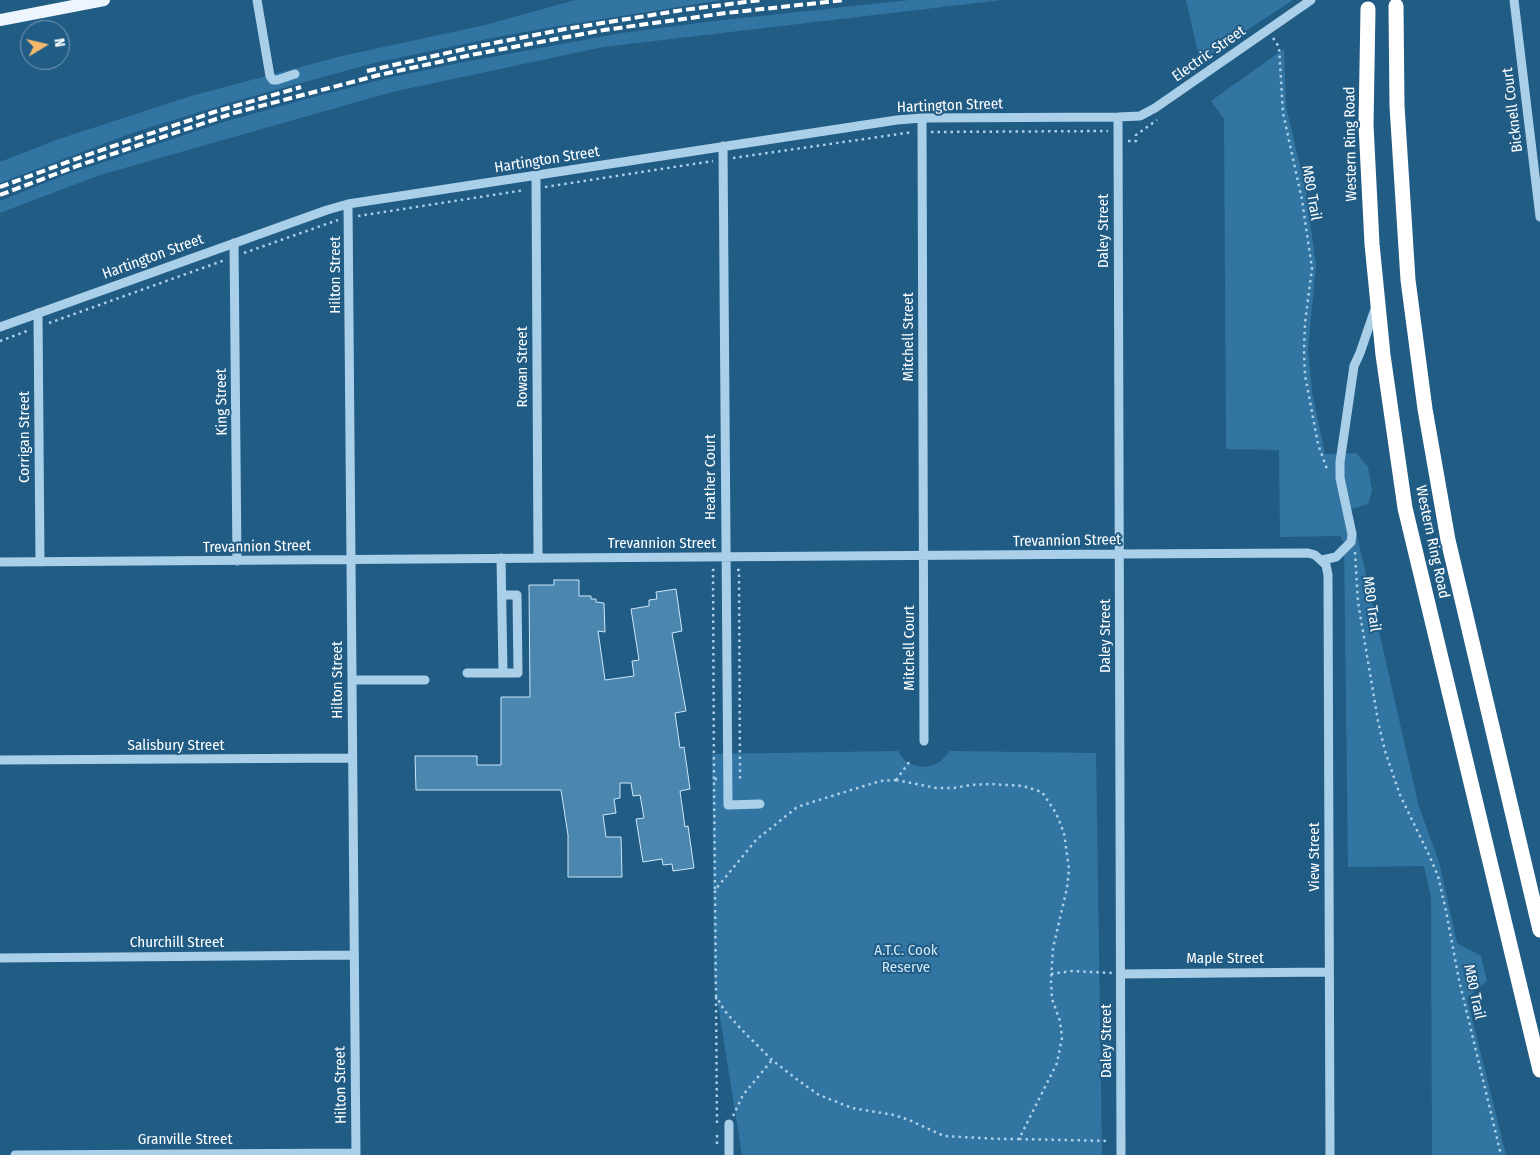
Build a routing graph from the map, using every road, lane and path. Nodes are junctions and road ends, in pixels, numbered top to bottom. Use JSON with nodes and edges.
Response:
{"nodes":[{"id":1,"x":104,"y":0,"type":"edge"},
{"id":2,"x":257,"y":0,"type":"edge"},
{"id":3,"x":1310,"y":0,"type":"edge"},
{"id":4,"x":1514,"y":0,"type":"edge"},
{"id":5,"x":1396,"y":6,"type":"dead end"},
{"id":6,"x":1368,"y":9,"type":"dead end"},
{"id":7,"x":0,"y":20,"type":"edge"},
{"id":8,"x":1279,"y":47,"type":"dead end"},
{"id":9,"x":296,"y":74,"type":"dead end"},
{"id":10,"x":1118,"y":117,"type":"junction"},
{"id":11,"x":1162,"y":117,"type":"dead end"},
{"id":12,"x":922,"y":118,"type":"junction"},
{"id":13,"x":922,"y":132,"type":"junction"},
{"id":14,"x":1118,"y":136,"type":"junction"},
{"id":15,"x":723,"y":146,"type":"junction"},
{"id":16,"x":723,"y":160,"type":"junction"},
{"id":17,"x":536,"y":176,"type":"junction"},
{"id":18,"x":536,"y":188,"type":"junction"},
{"id":19,"x":348,"y":204,"type":"junction"},
{"id":20,"x":1540,"y":217,"type":"edge"},
{"id":21,"x":349,"y":218,"type":"junction"},
{"id":22,"x":234,"y":243,"type":"junction"},
{"id":23,"x":234,"y":256,"type":"junction"},
{"id":24,"x":1378,"y":303,"type":"junction"},
{"id":25,"x":38,"y":313,"type":"junction"},
{"id":26,"x":0,"y":327,"type":"edge"},
{"id":27,"x":38,"y":327,"type":"junction"},
{"id":28,"x":0,"y":341,"type":"edge"},
{"id":29,"x":1330,"y":477,"type":"dead end"},
{"id":30,"x":1352,"y":534,"type":"junction"},
{"id":31,"x":1119,"y":554,"type":"junction"},
{"id":32,"x":923,"y":556,"type":"junction"},
{"id":33,"x":726,"y":557,"type":"junction"},
{"id":34,"x":501,"y":558,"type":"junction"},
{"id":35,"x":538,"y":558,"type":"junction"},
{"id":36,"x":352,"y":560,"type":"junction"},
{"id":37,"x":1322,"y":560,"type":"junction"},
{"id":38,"x":237,"y":561,"type":"junction"},
{"id":39,"x":0,"y":562,"type":"edge"},
{"id":40,"x":40,"y":562,"type":"junction"},
{"id":41,"x":502,"y":595,"type":"junction"},
{"id":42,"x":467,"y":673,"type":"dead end"},
{"id":43,"x":503,"y":673,"type":"junction"},
{"id":44,"x":352,"y":680,"type":"junction"},
{"id":45,"x":425,"y":680,"type":"dead end"},
{"id":46,"x":924,"y":741,"type":"dead end"},
{"id":47,"x":352,"y":758,"type":"junction"},
{"id":48,"x":0,"y":760,"type":"edge"},
{"id":49,"x":910,"y":761,"type":"dead end"},
{"id":50,"x":896,"y":780,"type":"junction"},
{"id":51,"x":760,"y":804,"type":"dead end"},
{"id":52,"x":1540,"y":930,"type":"edge"},
{"id":53,"x":354,"y":955,"type":"junction"},
{"id":54,"x":0,"y":958,"type":"edge"},
{"id":55,"x":1329,"y":972,"type":"junction"},
{"id":56,"x":1051,"y":974,"type":"junction"},
{"id":57,"x":1121,"y":974,"type":"junction"},
{"id":58,"x":716,"y":996,"type":"junction"},
{"id":59,"x":772,"y":1060,"type":"junction"},
{"id":60,"x":1540,"y":1070,"type":"edge"},
{"id":61,"x":729,"y":1124,"type":"joint"},
{"id":62,"x":1020,"y":1139,"type":"junction"},
{"id":63,"x":1121,"y":1142,"type":"junction"},
{"id":64,"x":717,"y":1146,"type":"dead end"},
{"id":65,"x":356,"y":1154,"type":"edge"},
{"id":66,"x":15,"y":1155,"type":"edge"},
{"id":67,"x":730,"y":1155,"type":"edge"},
{"id":68,"x":1121,"y":1155,"type":"edge"},
{"id":69,"x":1330,"y":1155,"type":"edge"},
{"id":70,"x":1501,"y":1155,"type":"edge"}],
"edges":[{"from":1,"to":7,"type":"main road"},
{"from":2,"to":9,"type":"street"},
{"from":3,"to":10,"type":"street","name":"Electric Street"},
{"from":4,"to":20,"type":"street","name":"Bicknell Court"},
{"from":5,"to":52,"type":"highway","name":"Western Ring Road"},
{"from":6,"to":24,"type":"highway","name":"Western Ring Road"},
{"from":8,"to":29,"type":"path","name":"M80 Trail"},
{"from":10,"to":12,"type":"street","name":"Hartington Street"},
{"from":10,"to":14,"type":"street","name":"Daley Street"},
{"from":11,"to":14,"type":"path"},
{"from":12,"to":13,"type":"street","name":"Mitchell Street"},
{"from":12,"to":15,"type":"street","name":"Hartington Street"},
{"from":13,"to":14,"type":"path"},
{"from":13,"to":16,"type":"path"},
{"from":13,"to":32,"type":"street","name":"Mitchell Street"},
{"from":14,"to":31,"type":"street","name":"Daley Street"},
{"from":15,"to":16,"type":"street","name":"Heather Court"},
{"from":15,"to":17,"type":"street","name":"Hartington Street"},
{"from":16,"to":18,"type":"path"},
{"from":16,"to":33,"type":"street","name":"Heather Court"},
{"from":17,"to":18,"type":"street","name":"Rowan Street"},
{"from":17,"to":19,"type":"street","name":"Hartington Street"},
{"from":18,"to":21,"type":"path"},
{"from":18,"to":35,"type":"street","name":"Rowan Street"},
{"from":19,"to":21,"type":"street","name":"Hilton Street"},
{"from":19,"to":22,"type":"street","name":"Hartington Street"},
{"from":21,"to":23,"type":"path"},
{"from":21,"to":36,"type":"street","name":"Hilton Street"},
{"from":22,"to":23,"type":"street","name":"King Street"},
{"from":22,"to":25,"type":"street","name":"Hartington Street"},
{"from":23,"to":27,"type":"path"},
{"from":23,"to":38,"type":"street","name":"King Street"},
{"from":24,"to":30,"type":"street"},
{"from":24,"to":60,"type":"highway","name":"Western Ring Road"},
{"from":25,"to":26,"type":"street","name":"Hartington Street"},
{"from":25,"to":27,"type":"street","name":"Corrigan Street"},
{"from":27,"to":28,"type":"path"},
{"from":27,"to":40,"type":"street","name":"Corrigan Street"},
{"from":30,"to":37,"type":"street"},
{"from":30,"to":70,"type":"path","name":"M80 Trail"},
{"from":31,"to":32,"type":"street","name":"Trevannion Street"},
{"from":31,"to":37,"type":"street","name":"Trevannion Street"},
{"from":31,"to":57,"type":"street","name":"Daley Street"},
{"from":32,"to":33,"type":"street","name":"Trevannion Street"},
{"from":32,"to":46,"type":"street","name":"Mitchell Court"},
{"from":33,"to":35,"type":"street","name":"Trevannion Street"},
{"from":33,"to":51,"type":"street","name":"Heather Court"},
{"from":34,"to":35,"type":"street","name":"Trevannion Street"},
{"from":34,"to":36,"type":"street","name":"Trevannion Street"},
{"from":34,"to":41,"type":"street"},
{"from":36,"to":38,"type":"street","name":"Trevannion Street"},
{"from":36,"to":44,"type":"street","name":"Hilton Street"},
{"from":37,"to":55,"type":"street","name":"View Street"},
{"from":38,"to":40,"type":"street","name":"Trevannion Street"},
{"from":39,"to":40,"type":"street","name":"Trevannion Street"},
{"from":41,"to":43,"type":"street"},
{"from":41,"to":43,"type":"street"},
{"from":42,"to":43,"type":"street"},
{"from":44,"to":45,"type":"street"},
{"from":44,"to":47,"type":"street","name":"Hilton Street"},
{"from":47,"to":48,"type":"street","name":"Salisbury Street"},
{"from":47,"to":53,"type":"street","name":"Hilton Street"},
{"from":49,"to":50,"type":"path"},
{"from":50,"to":56,"type":"path"},
{"from":50,"to":58,"type":"path"},
{"from":53,"to":54,"type":"street","name":"Churchill Street"},
{"from":53,"to":65,"type":"street","name":"Hilton Street"},
{"from":55,"to":57,"type":"street","name":"Maple Street"},
{"from":55,"to":69,"type":"street","name":"View Street"},
{"from":56,"to":57,"type":"path"},
{"from":56,"to":62,"type":"path"},
{"from":57,"to":63,"type":"street","name":"Daley Street"},
{"from":58,"to":59,"type":"path"},
{"from":58,"to":64,"type":"path"},
{"from":59,"to":61,"type":"path"},
{"from":59,"to":62,"type":"path"},
{"from":61,"to":67,"type":"street"},
{"from":62,"to":63,"type":"path"},
{"from":63,"to":68,"type":"street","name":"Daley Street"},
{"from":65,"to":66,"type":"street","name":"Granville Street"}]}
